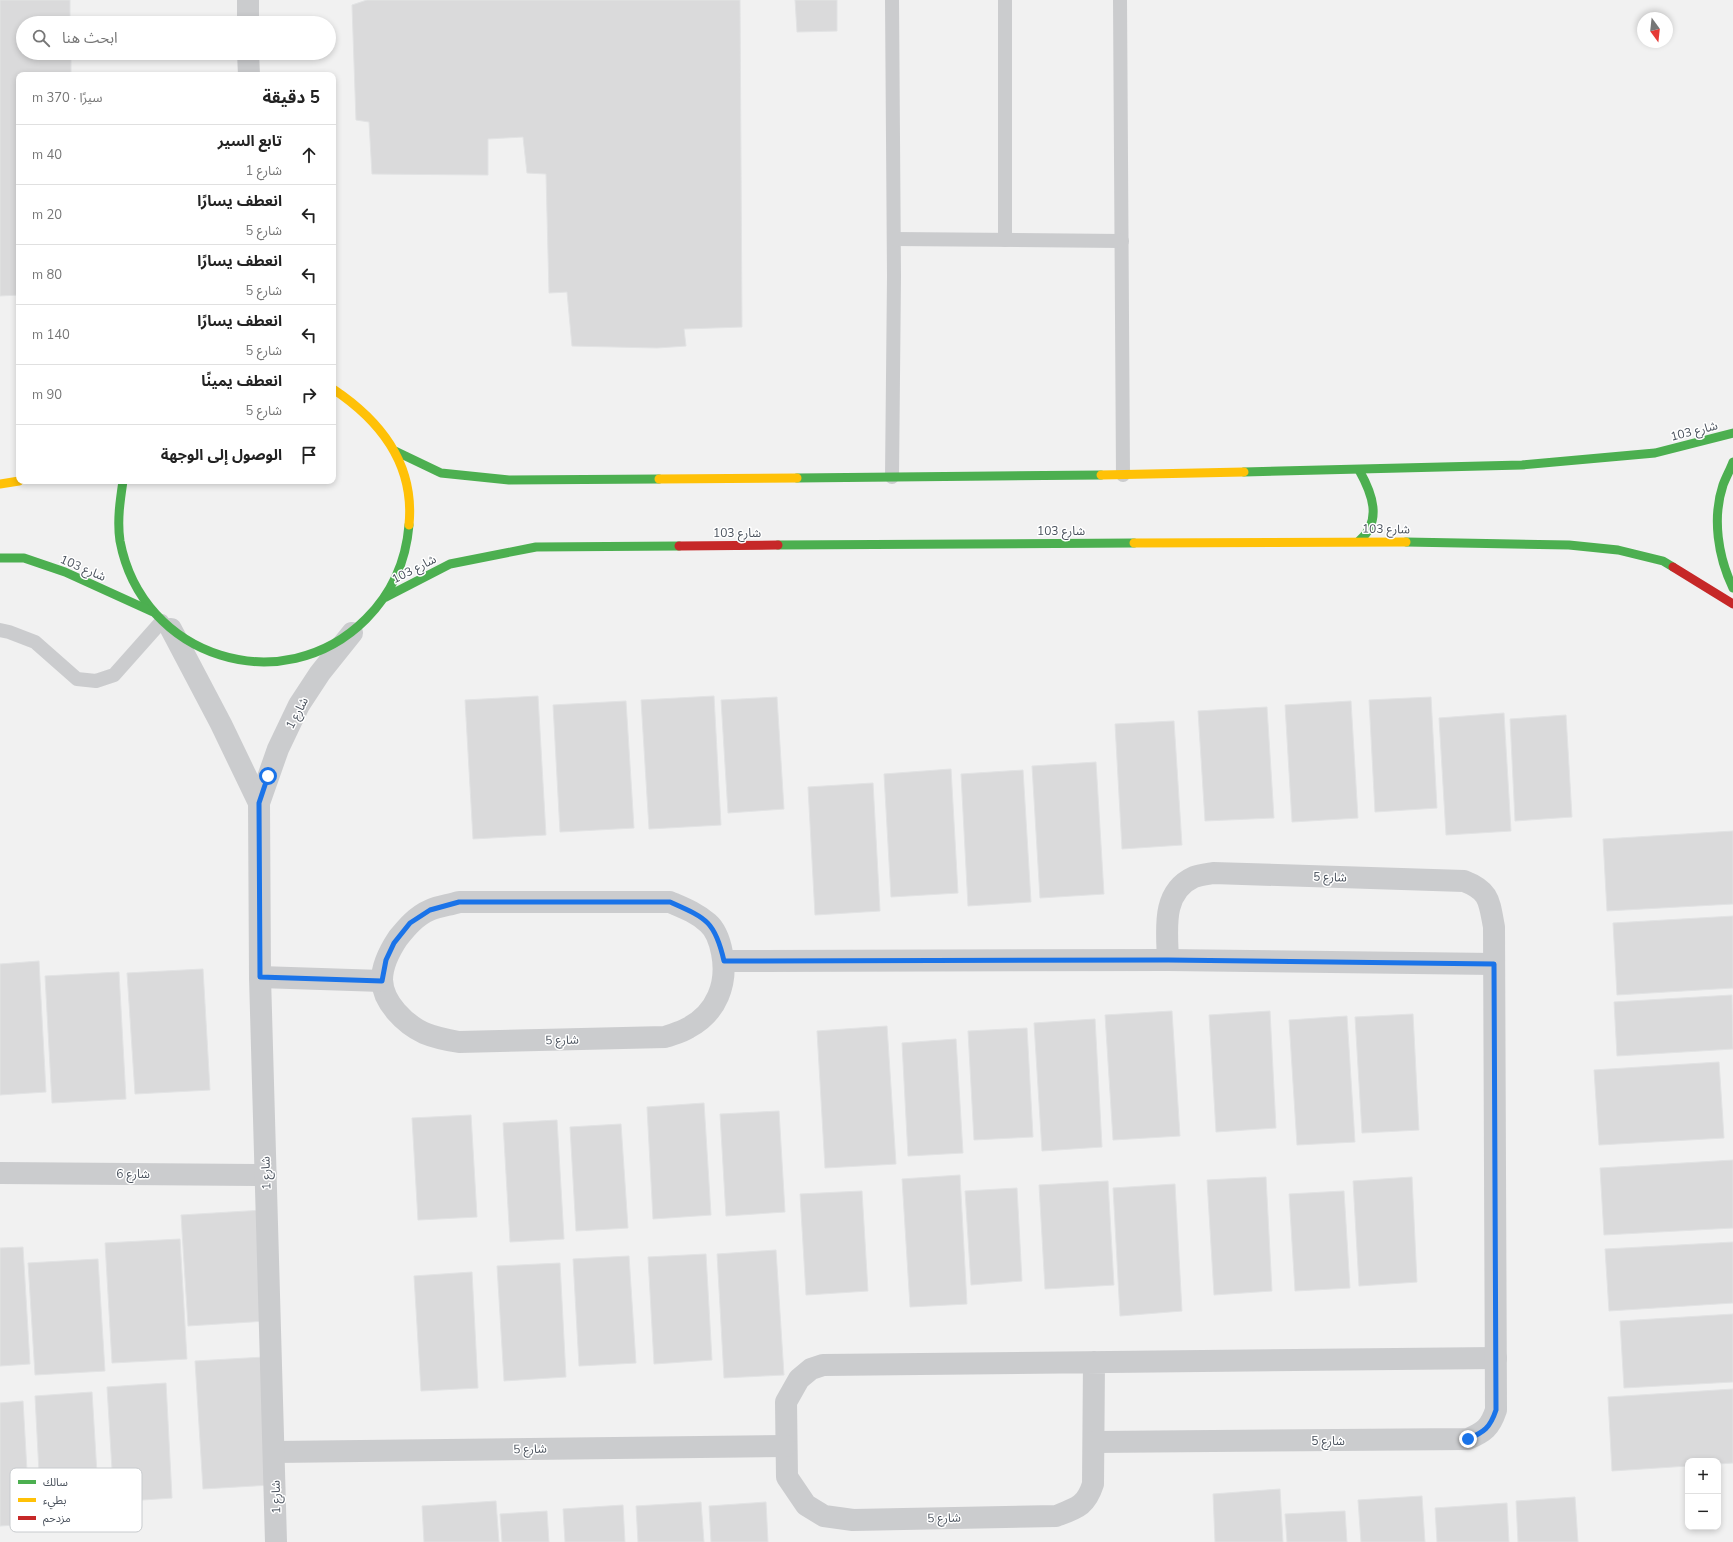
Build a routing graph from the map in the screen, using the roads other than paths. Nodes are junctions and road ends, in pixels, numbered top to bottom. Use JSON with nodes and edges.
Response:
{"nodes":[{"id":1,"x":248,"y":0,"type":"edge"},
{"id":2,"x":892,"y":0,"type":"edge"},
{"id":3,"x":1005,"y":0,"type":"edge"},
{"id":4,"x":1120,"y":0,"type":"edge"},
{"id":5,"x":248,"y":16,"type":"edge"},
{"id":6,"x":248,"y":60,"type":"edge"},
{"id":7,"x":249,"y":72,"type":"edge"},
{"id":8,"x":894,"y":240,"type":"junction"},
{"id":9,"x":1005,"y":240,"type":"junction"},
{"id":10,"x":1122,"y":241,"type":"junction"},
{"id":11,"x":336,"y":391,"type":"edge"},
{"id":12,"x":1733,"y":433,"type":"edge"},
{"id":13,"x":395,"y":451,"type":"junction"},
{"id":14,"x":1733,"y":462,"type":"edge"},
{"id":15,"x":1359,"y":470,"type":"junction"},
{"id":16,"x":1123,"y":475,"type":"junction"},
{"id":17,"x":892,"y":477,"type":"junction"},
{"id":18,"x":16,"y":481,"type":"edge"},
{"id":19,"x":0,"y":484,"type":"edge"},
{"id":20,"x":123,"y":484,"type":"edge"},
{"id":21,"x":1359,"y":541,"type":"junction"},
{"id":22,"x":0,"y":558,"type":"edge"},
{"id":23,"x":1733,"y":588,"type":"edge"},
{"id":24,"x":386,"y":597,"type":"junction"},
{"id":25,"x":1733,"y":604,"type":"edge"},
{"id":26,"x":162,"y":621,"type":"junction"},
{"id":27,"x":0,"y":630,"type":"edge"},
{"id":28,"x":353,"y":632,"type":"junction"},
{"id":29,"x":259,"y":803,"type":"junction"},
{"id":30,"x":1168,"y":960,"type":"junction"},
{"id":31,"x":724,"y":961,"type":"junction"},
{"id":32,"x":1494,"y":964,"type":"junction"},
{"id":33,"x":260,"y":977,"type":"junction"},
{"id":34,"x":382,"y":981,"type":"junction"},
{"id":35,"x":0,"y":1173,"type":"edge"},
{"id":36,"x":266,"y":1175,"type":"junction"},
{"id":37,"x":1496,"y":1358,"type":"junction"},
{"id":38,"x":1094,"y":1362,"type":"junction"},
{"id":39,"x":1094,"y":1442,"type":"junction"},
{"id":40,"x":785,"y":1446,"type":"junction"},
{"id":41,"x":275,"y":1452,"type":"junction"},
{"id":42,"x":276,"y":1542,"type":"edge"}],
"edges":[{"from":1,"to":5,"type":"street"},
{"from":2,"to":8,"type":"lane"},
{"from":3,"to":9,"type":"lane"},
{"from":4,"to":10,"type":"lane"},
{"from":6,"to":7,"type":"street"},
{"from":8,"to":9,"type":"lane"},
{"from":8,"to":17,"type":"lane"},
{"from":9,"to":10,"type":"lane"},
{"from":10,"to":16,"type":"lane"},
{"from":11,"to":13,"type":"street"},
{"from":12,"to":15,"type":"street","name":"شارع 103"},
{"from":13,"to":17,"type":"street","name":"شارع 103"},
{"from":13,"to":24,"type":"street"},
{"from":14,"to":23,"type":"street"},
{"from":15,"to":16,"type":"street","name":"شارع 103"},
{"from":15,"to":21,"type":"street"},
{"from":16,"to":17,"type":"street","name":"شارع 103"},
{"from":18,"to":19,"type":"street"},
{"from":20,"to":26,"type":"street"},
{"from":21,"to":24,"type":"street","name":"شارع 103"},
{"from":21,"to":25,"type":"street","name":"شارع 103"},
{"from":22,"to":26,"type":"street","name":"شارع 103"},
{"from":24,"to":28,"type":"street"},
{"from":26,"to":27,"type":"lane"},
{"from":26,"to":28,"type":"street"},
{"from":26,"to":29,"type":"street","name":"شارع 1"},
{"from":28,"to":29,"type":"street","name":"شارع 1"},
{"from":29,"to":33,"type":"street","name":"شارع 1"},
{"from":30,"to":31,"type":"street"},
{"from":30,"to":32,"type":"street"},
{"from":30,"to":32,"type":"street","name":"شارع 5"},
{"from":31,"to":34,"type":"street","name":"شارع 5"},
{"from":31,"to":34,"type":"street","name":"شارع 5"},
{"from":32,"to":37,"type":"street","name":"شارع 5"},
{"from":33,"to":34,"type":"street"},
{"from":33,"to":36,"type":"street","name":"شارع 1"},
{"from":35,"to":36,"type":"street","name":"شارع 6"},
{"from":36,"to":41,"type":"street","name":"شارع 1"},
{"from":37,"to":38,"type":"street","name":"شارع 5"},
{"from":37,"to":39,"type":"street","name":"شارع 5"},
{"from":38,"to":39,"type":"street","name":"شارع 5"},
{"from":38,"to":40,"type":"street","name":"شارع 5"},
{"from":39,"to":40,"type":"street","name":"شارع 5"},
{"from":40,"to":41,"type":"street","name":"شارع 5"},
{"from":41,"to":42,"type":"street","name":"شارع 1"}]}
